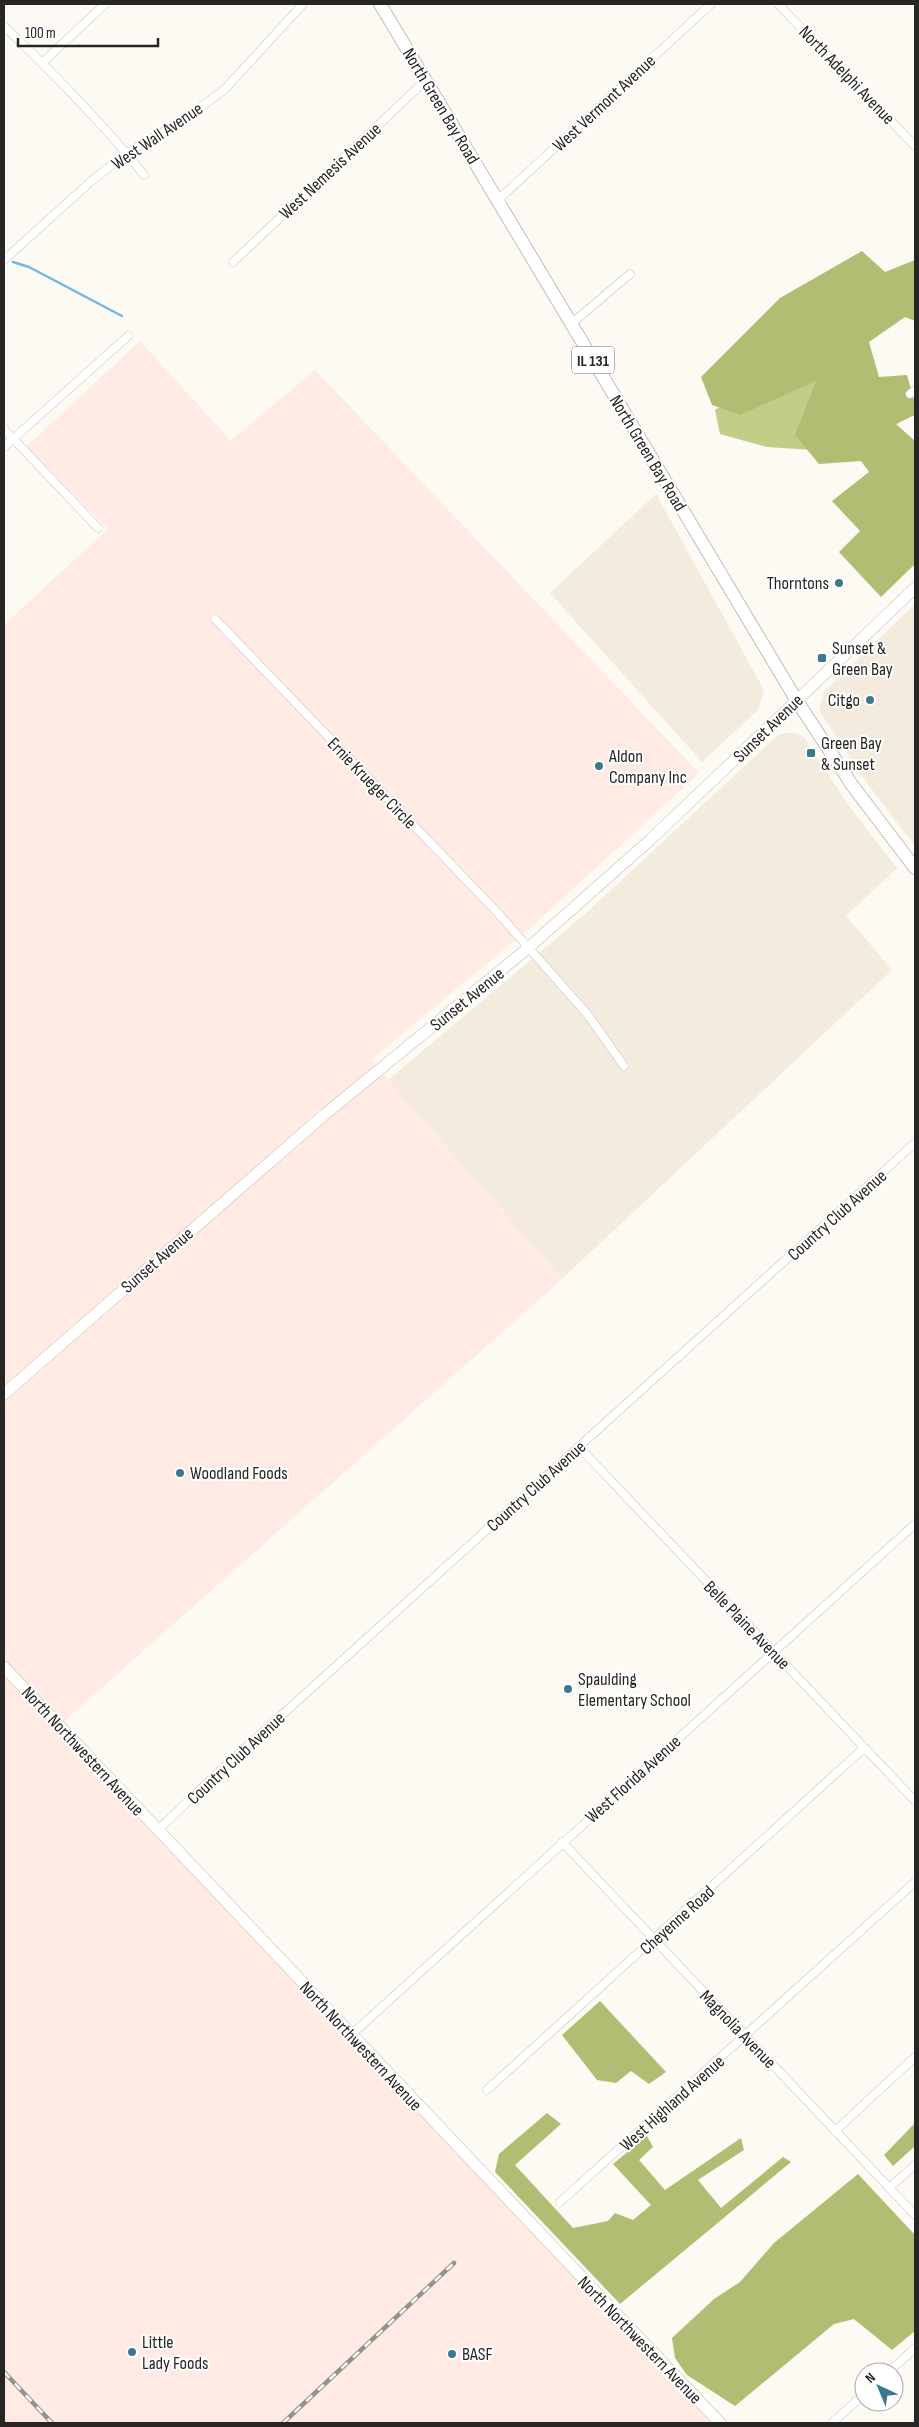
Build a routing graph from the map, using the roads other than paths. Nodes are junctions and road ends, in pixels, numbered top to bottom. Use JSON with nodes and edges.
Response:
{"nodes":[{"id":1,"x":104,"y":4,"type":"edge"},
{"id":2,"x":303,"y":4,"type":"edge"},
{"id":3,"x":380,"y":4,"type":"edge"},
{"id":4,"x":711,"y":4,"type":"edge"},
{"id":5,"x":778,"y":4,"type":"edge"},
{"id":6,"x":4,"y":26,"type":"edge"},
{"id":7,"x":42,"y":63,"type":"junction"},
{"id":8,"x":426,"y":80,"type":"junction"},
{"id":9,"x":915,"y":146,"type":"edge"},
{"id":10,"x":127,"y":153,"type":"junction"},
{"id":11,"x":144,"y":174,"type":"dead end"},
{"id":12,"x":498,"y":200,"type":"junction"},
{"id":13,"x":4,"y":260,"type":"edge"},
{"id":14,"x":234,"y":262,"type":"dead end"},
{"id":15,"x":630,"y":274,"type":"dead end"},
{"id":16,"x":571,"y":324,"type":"junction"},
{"id":17,"x":128,"y":336,"type":"dead end"},
{"id":18,"x":4,"y":429,"type":"edge"},
{"id":19,"x":13,"y":439,"type":"junction"},
{"id":20,"x":4,"y":447,"type":"edge"},
{"id":21,"x":98,"y":528,"type":"dead end"},
{"id":22,"x":915,"y":588,"type":"edge"},
{"id":23,"x":215,"y":619,"type":"dead end"},
{"id":24,"x":796,"y":700,"type":"junction"},
{"id":25,"x":915,"y":868,"type":"edge"},
{"id":26,"x":528,"y":948,"type":"junction"},
{"id":27,"x":624,"y":1066,"type":"dead end"},
{"id":28,"x":915,"y":1143,"type":"edge"},
{"id":29,"x":4,"y":1394,"type":"edge"},
{"id":30,"x":579,"y":1447,"type":"junction"},
{"id":31,"x":915,"y":1524,"type":"edge"},
{"id":32,"x":773,"y":1652,"type":"junction"},
{"id":33,"x":4,"y":1667,"type":"edge"},
{"id":34,"x":864,"y":1748,"type":"junction"},
{"id":35,"x":915,"y":1802,"type":"edge"},
{"id":36,"x":158,"y":1830,"type":"junction"},
{"id":37,"x":562,"y":1842,"type":"junction"},
{"id":38,"x":915,"y":1882,"type":"edge"},
{"id":39,"x":654,"y":1941,"type":"junction"},
{"id":40,"x":351,"y":2035,"type":"junction"},
{"id":41,"x":745,"y":2036,"type":"junction"},
{"id":42,"x":915,"y":2056,"type":"edge"},
{"id":43,"x":487,"y":2090,"type":"dead end"},
{"id":44,"x":835,"y":2131,"type":"junction"},
{"id":45,"x":915,"y":2165,"type":"edge"},
{"id":46,"x":889,"y":2188,"type":"junction"},
{"id":47,"x":560,"y":2202,"type":"dead end"},
{"id":48,"x":915,"y":2215,"type":"edge"},
{"id":49,"x":915,"y":2348,"type":"edge"},
{"id":50,"x":900,"y":2362,"type":"edge"},
{"id":51,"x":854,"y":2403,"type":"edge"},
{"id":52,"x":720,"y":2423,"type":"edge"},
{"id":53,"x":832,"y":2423,"type":"edge"}],
"edges":[{"from":1,"to":7,"type":"street"},
{"from":2,"to":10,"type":"street","name":"West Wall Avenue"},
{"from":3,"to":8,"type":"main road","name":"North Green Bay Road","number":"IL 131"},
{"from":4,"to":12,"type":"street","name":"West Vermont Avenue"},
{"from":5,"to":9,"type":"street","name":"North Adelphi Avenue"},
{"from":6,"to":7,"type":"street"},
{"from":7,"to":10,"type":"street"},
{"from":8,"to":12,"type":"main road","name":"North Green Bay Road","number":"IL 131"},
{"from":8,"to":14,"type":"street","name":"West Nemesis Avenue"},
{"from":10,"to":11,"type":"street"},
{"from":10,"to":13,"type":"street","name":"West Wall Avenue"},
{"from":12,"to":16,"type":"main road","name":"North Green Bay Road","number":"IL 131"},
{"from":15,"to":16,"type":"street"},
{"from":16,"to":24,"type":"main road","name":"North Green Bay Road","number":"IL 131"},
{"from":17,"to":19,"type":"street"},
{"from":18,"to":19,"type":"street"},
{"from":19,"to":20,"type":"street"},
{"from":19,"to":21,"type":"street"},
{"from":22,"to":24,"type":"street","name":"Sunset Avenue"},
{"from":23,"to":26,"type":"street","name":"Ernie Krueger Circle"},
{"from":24,"to":25,"type":"main road","name":"North Green Bay Road","number":"IL 131"},
{"from":24,"to":26,"type":"street","name":"Sunset Avenue"},
{"from":26,"to":27,"type":"street","name":"Ernie Krueger Circle"},
{"from":26,"to":29,"type":"street","name":"Sunset Avenue"},
{"from":28,"to":30,"type":"street","name":"Country Club Avenue"},
{"from":30,"to":32,"type":"street","name":"Belle Plaine Avenue"},
{"from":30,"to":36,"type":"street","name":"Country Club Avenue"},
{"from":31,"to":32,"type":"street","name":"West Florida Avenue"},
{"from":32,"to":34,"type":"street","name":"Belle Plaine Avenue"},
{"from":32,"to":37,"type":"street","name":"West Florida Avenue"},
{"from":33,"to":36,"type":"street","name":"North Northwestern Avenue"},
{"from":34,"to":35,"type":"street","name":"Belle Plaine Avenue"},
{"from":34,"to":39,"type":"street","name":"Cheyenne Road"},
{"from":36,"to":40,"type":"street","name":"North Northwestern Avenue"},
{"from":37,"to":39,"type":"street","name":"Magnolia Avenue"},
{"from":37,"to":40,"type":"street","name":"West Florida Avenue"},
{"from":38,"to":41,"type":"street","name":"West Highland Avenue"},
{"from":39,"to":41,"type":"street","name":"Magnolia Avenue"},
{"from":39,"to":43,"type":"street","name":"Cheyenne Road"},
{"from":40,"to":52,"type":"street","name":"North Northwestern Avenue"},
{"from":41,"to":44,"type":"street","name":"Magnolia Avenue"},
{"from":41,"to":47,"type":"street","name":"West Highland Avenue"},
{"from":42,"to":44,"type":"street"},
{"from":44,"to":46,"type":"street","name":"Magnolia Avenue"},
{"from":45,"to":46,"type":"street"},
{"from":46,"to":48,"type":"street","name":"Magnolia Avenue"},
{"from":49,"to":50,"type":"street"},
{"from":51,"to":53,"type":"street"}]}
